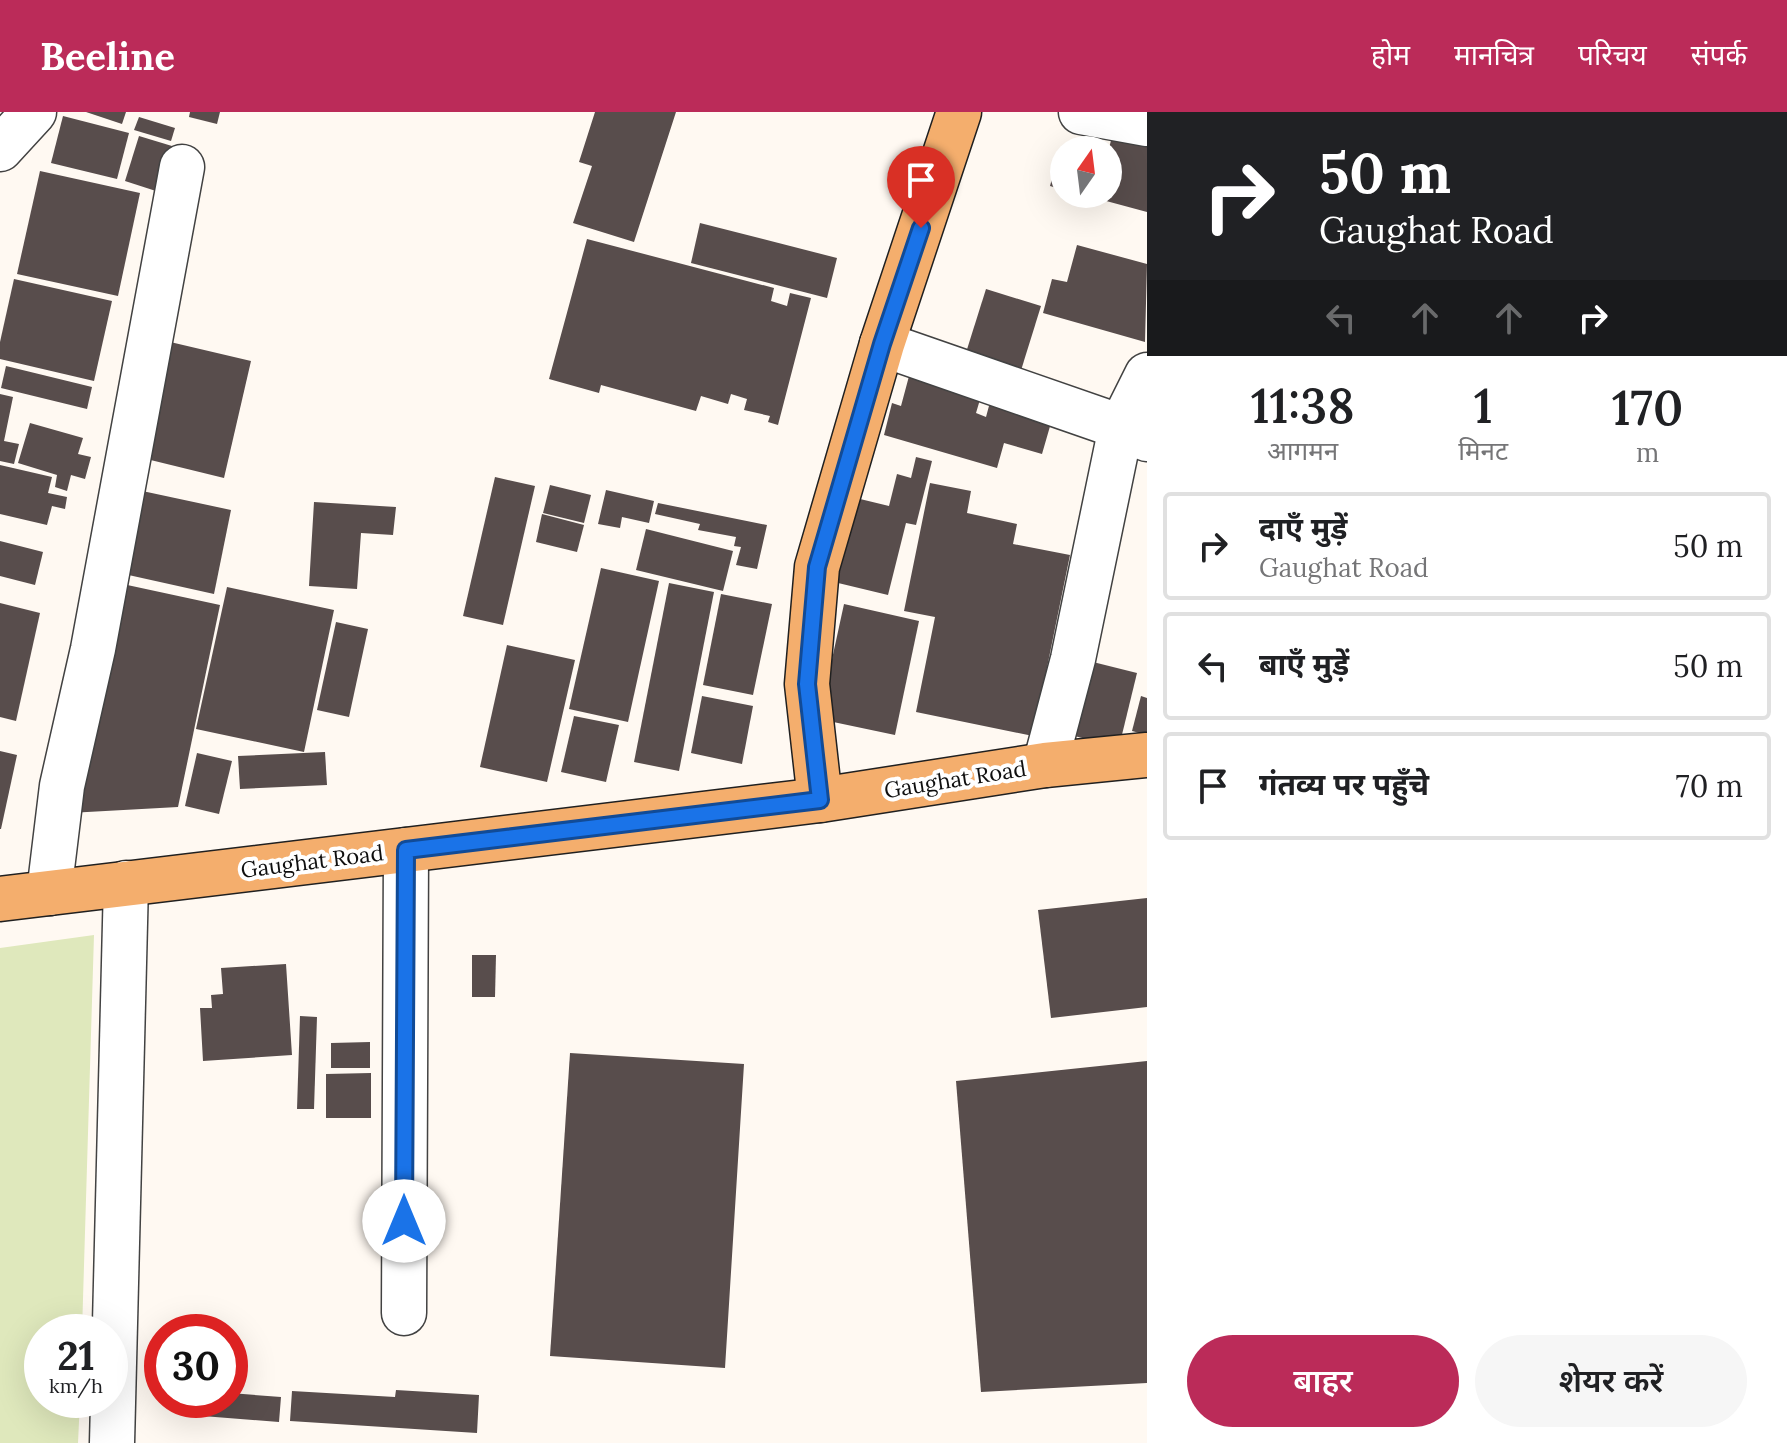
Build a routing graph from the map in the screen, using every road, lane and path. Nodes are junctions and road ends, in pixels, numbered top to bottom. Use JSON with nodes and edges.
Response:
{"nodes":[{"id":1,"x":34,"y":112,"type":"edge"},
{"id":2,"x":959,"y":112,"type":"edge"},
{"id":3,"x":1081,"y":112,"type":"edge"},
{"id":4,"x":1147,"y":124,"type":"edge"},
{"id":5,"x":0,"y":149,"type":"edge"},
{"id":6,"x":182,"y":167,"type":"dead end"},
{"id":7,"x":882,"y":344,"type":"junction"},
{"id":8,"x":1147,"y":375,"type":"edge"},
{"id":9,"x":1134,"y":433,"type":"edge"},
{"id":10,"x":1147,"y":755,"type":"edge"},
{"id":11,"x":1045,"y":765,"type":"junction"},
{"id":12,"x":820,"y":800,"type":"junction"},
{"id":13,"x":406,"y":850,"type":"junction"},
{"id":14,"x":126,"y":883,"type":"junction"},
{"id":15,"x":49,"y":893,"type":"junction"},
{"id":16,"x":0,"y":899,"type":"edge"},
{"id":17,"x":404,"y":1313,"type":"dead end"},
{"id":18,"x":112,"y":1443,"type":"edge"}],
"edges":[{"from":1,"to":5,"type":"street"},
{"from":2,"to":7,"type":"main road"},
{"from":3,"to":4,"type":"street"},
{"from":6,"to":15,"type":"street"},
{"from":7,"to":9,"type":"street"},
{"from":7,"to":12,"type":"main road"},
{"from":8,"to":9,"type":"street"},
{"from":9,"to":11,"type":"street"},
{"from":10,"to":11,"type":"main road","name":"Gaughat Road"},
{"from":11,"to":12,"type":"main road","name":"Gaughat Road"},
{"from":12,"to":13,"type":"main road","name":"Gaughat Road"},
{"from":13,"to":14,"type":"main road","name":"Gaughat Road"},
{"from":13,"to":17,"type":"street"},
{"from":14,"to":15,"type":"main road","name":"Gaughat Road"},
{"from":14,"to":18,"type":"street"},
{"from":15,"to":16,"type":"main road","name":"Gaughat Road"}]}
